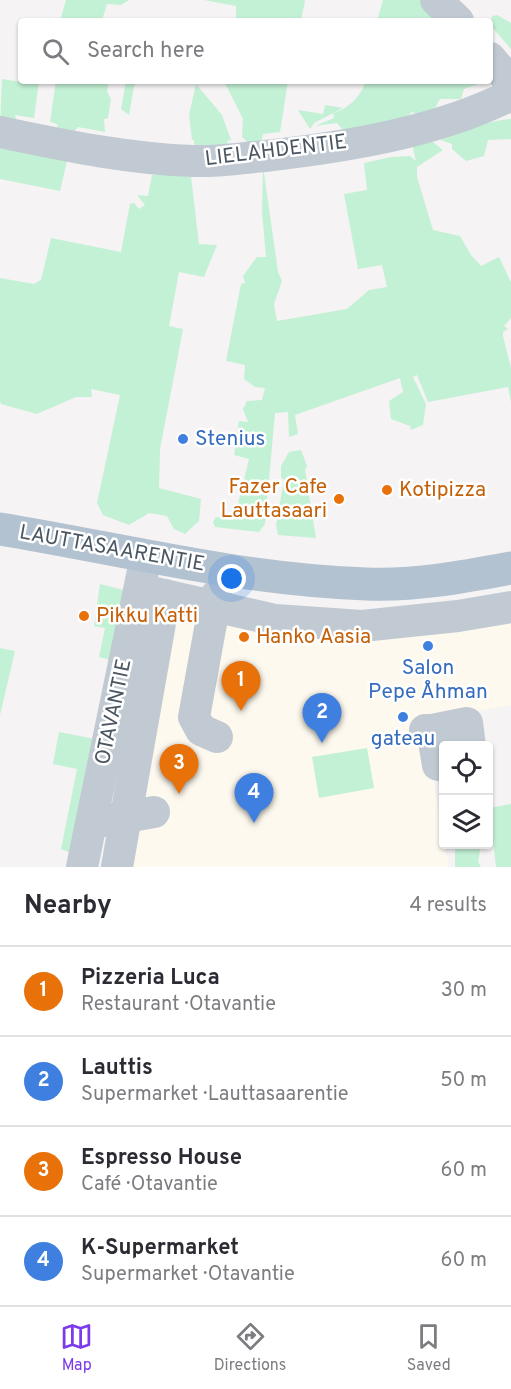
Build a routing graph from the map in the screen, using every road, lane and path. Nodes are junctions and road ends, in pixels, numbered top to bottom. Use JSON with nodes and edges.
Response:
{"nodes":[{"id":1,"x":436,"y":0,"type":"edge"},
{"id":2,"x":455,"y":18,"type":"edge"},
{"id":3,"x":493,"y":61,"type":"edge"},
{"id":4,"x":511,"y":82,"type":"edge"},
{"id":5,"x":511,"y":95,"type":"edge"},
{"id":6,"x":0,"y":132,"type":"edge"},
{"id":7,"x":0,"y":529,"type":"edge"},
{"id":8,"x":146,"y":556,"type":"junction"},
{"id":9,"x":511,"y":568,"type":"edge"},
{"id":10,"x":215,"y":600,"type":"junction"},
{"id":11,"x":511,"y":606,"type":"edge"},
{"id":12,"x":167,"y":653,"type":"junction"},
{"id":13,"x":217,"y":737,"type":"dead end"},
{"id":14,"x":469,"y":741,"type":"edge"},
{"id":15,"x":438,"y":765,"type":"dead end"},
{"id":16,"x":154,"y":812,"type":"dead end"},
{"id":17,"x":123,"y":818,"type":"junction"},
{"id":18,"x":91,"y":823,"type":"junction"},
{"id":19,"x":82,"y":867,"type":"edge"},
{"id":20,"x":117,"y":867,"type":"edge"}],
"edges":[{"from":1,"to":2,"type":"street"},
{"from":3,"to":4,"type":"street"},
{"from":5,"to":6,"type":"street","name":"LIELAHDENTIE"},
{"from":7,"to":8,"type":"main road","name":"LAUTTASAARENTIE"},
{"from":8,"to":9,"type":"main road","name":"LAUTTASAARENTIE"},
{"from":8,"to":12,"type":"street","name":"OTAVANTIE"},
{"from":10,"to":11,"type":"street"},
{"from":10,"to":12,"type":"street"},
{"from":10,"to":12,"type":"street"},
{"from":12,"to":13,"type":"street"},
{"from":12,"to":17,"type":"street"},
{"from":12,"to":18,"type":"street","name":"OTAVANTIE"},
{"from":14,"to":15,"type":"street"},
{"from":16,"to":17,"type":"street"},
{"from":17,"to":18,"type":"street"},
{"from":17,"to":20,"type":"street"},
{"from":18,"to":19,"type":"street","name":"OTAVANTIE"}]}
